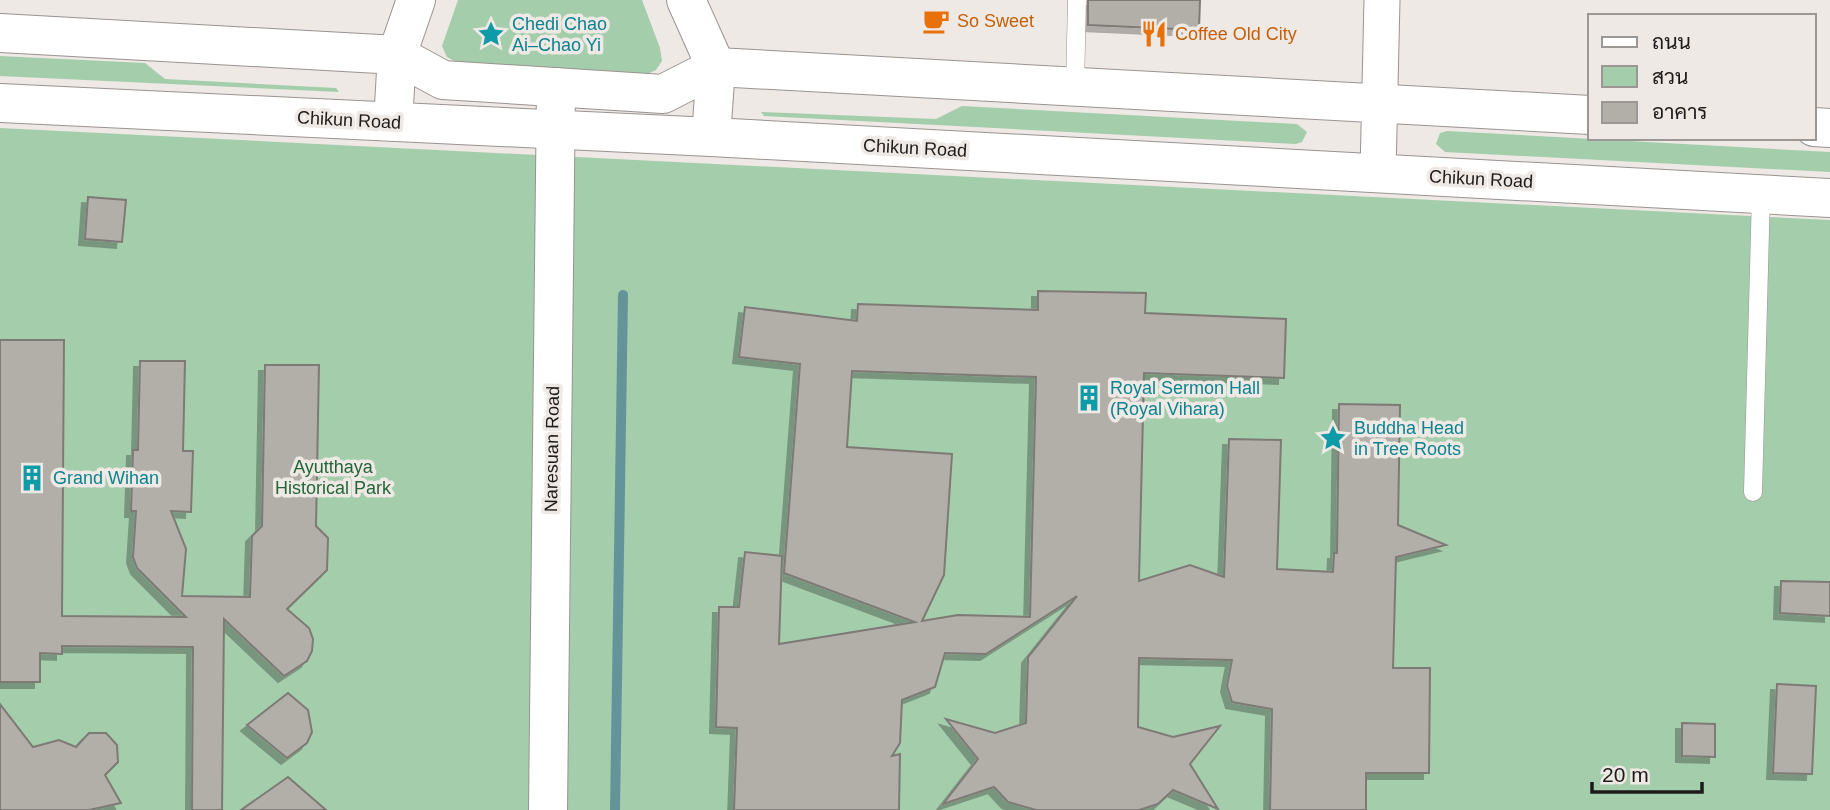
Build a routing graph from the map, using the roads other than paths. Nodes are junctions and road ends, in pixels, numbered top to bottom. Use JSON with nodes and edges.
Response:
{"nodes":[{"id":1,"x":416,"y":0,"type":"edge"},
{"id":2,"x":685,"y":0,"type":"edge"},
{"id":3,"x":1077,"y":0,"type":"edge"},
{"id":4,"x":1382,"y":0,"type":"edge"},
{"id":5,"x":0,"y":33,"type":"edge"},
{"id":6,"x":397,"y":54,"type":"junction"},
{"id":7,"x":716,"y":67,"type":"junction"},
{"id":8,"x":556,"y":87,"type":"junction"},
{"id":9,"x":1075,"y":87,"type":"junction"},
{"id":10,"x":0,"y":103,"type":"edge"},
{"id":11,"x":1380,"y":103,"type":"junction"},
{"id":12,"x":1588,"y":115,"type":"edge"},
{"id":13,"x":393,"y":122,"type":"junction"},
{"id":14,"x":556,"y":129,"type":"junction"},
{"id":15,"x":711,"y":137,"type":"junction"},
{"id":16,"x":1378,"y":173,"type":"junction"},
{"id":17,"x":1761,"y":194,"type":"junction"},
{"id":18,"x":1830,"y":198,"type":"edge"},
{"id":19,"x":1753,"y":492,"type":"dead end"},
{"id":20,"x":548,"y":810,"type":"edge"}],
"edges":[{"from":1,"to":6,"type":"main road"},
{"from":2,"to":7,"type":"main road"},
{"from":3,"to":9,"type":"lane"},
{"from":4,"to":11,"type":"street"},
{"from":5,"to":6,"type":"main road"},
{"from":6,"to":8,"type":"main road"},
{"from":6,"to":13,"type":"main road"},
{"from":7,"to":8,"type":"main road"},
{"from":7,"to":9,"type":"main road"},
{"from":7,"to":15,"type":"main road"},
{"from":8,"to":14,"type":"main road","name":"Naresuan Road"},
{"from":9,"to":11,"type":"main road"},
{"from":10,"to":13,"type":"main road","name":"Chikun Road"},
{"from":11,"to":12,"type":"main road"},
{"from":11,"to":16,"type":"street"},
{"from":13,"to":14,"type":"main road","name":"Chikun Road"},
{"from":14,"to":15,"type":"main road","name":"Chikun Road"},
{"from":14,"to":20,"type":"main road","name":"Naresuan Road"},
{"from":15,"to":16,"type":"main road","name":"Chikun Road"},
{"from":16,"to":17,"type":"main road","name":"Chikun Road"},
{"from":17,"to":18,"type":"main road","name":"Chikun Road"},
{"from":17,"to":19,"type":"lane"}]}
